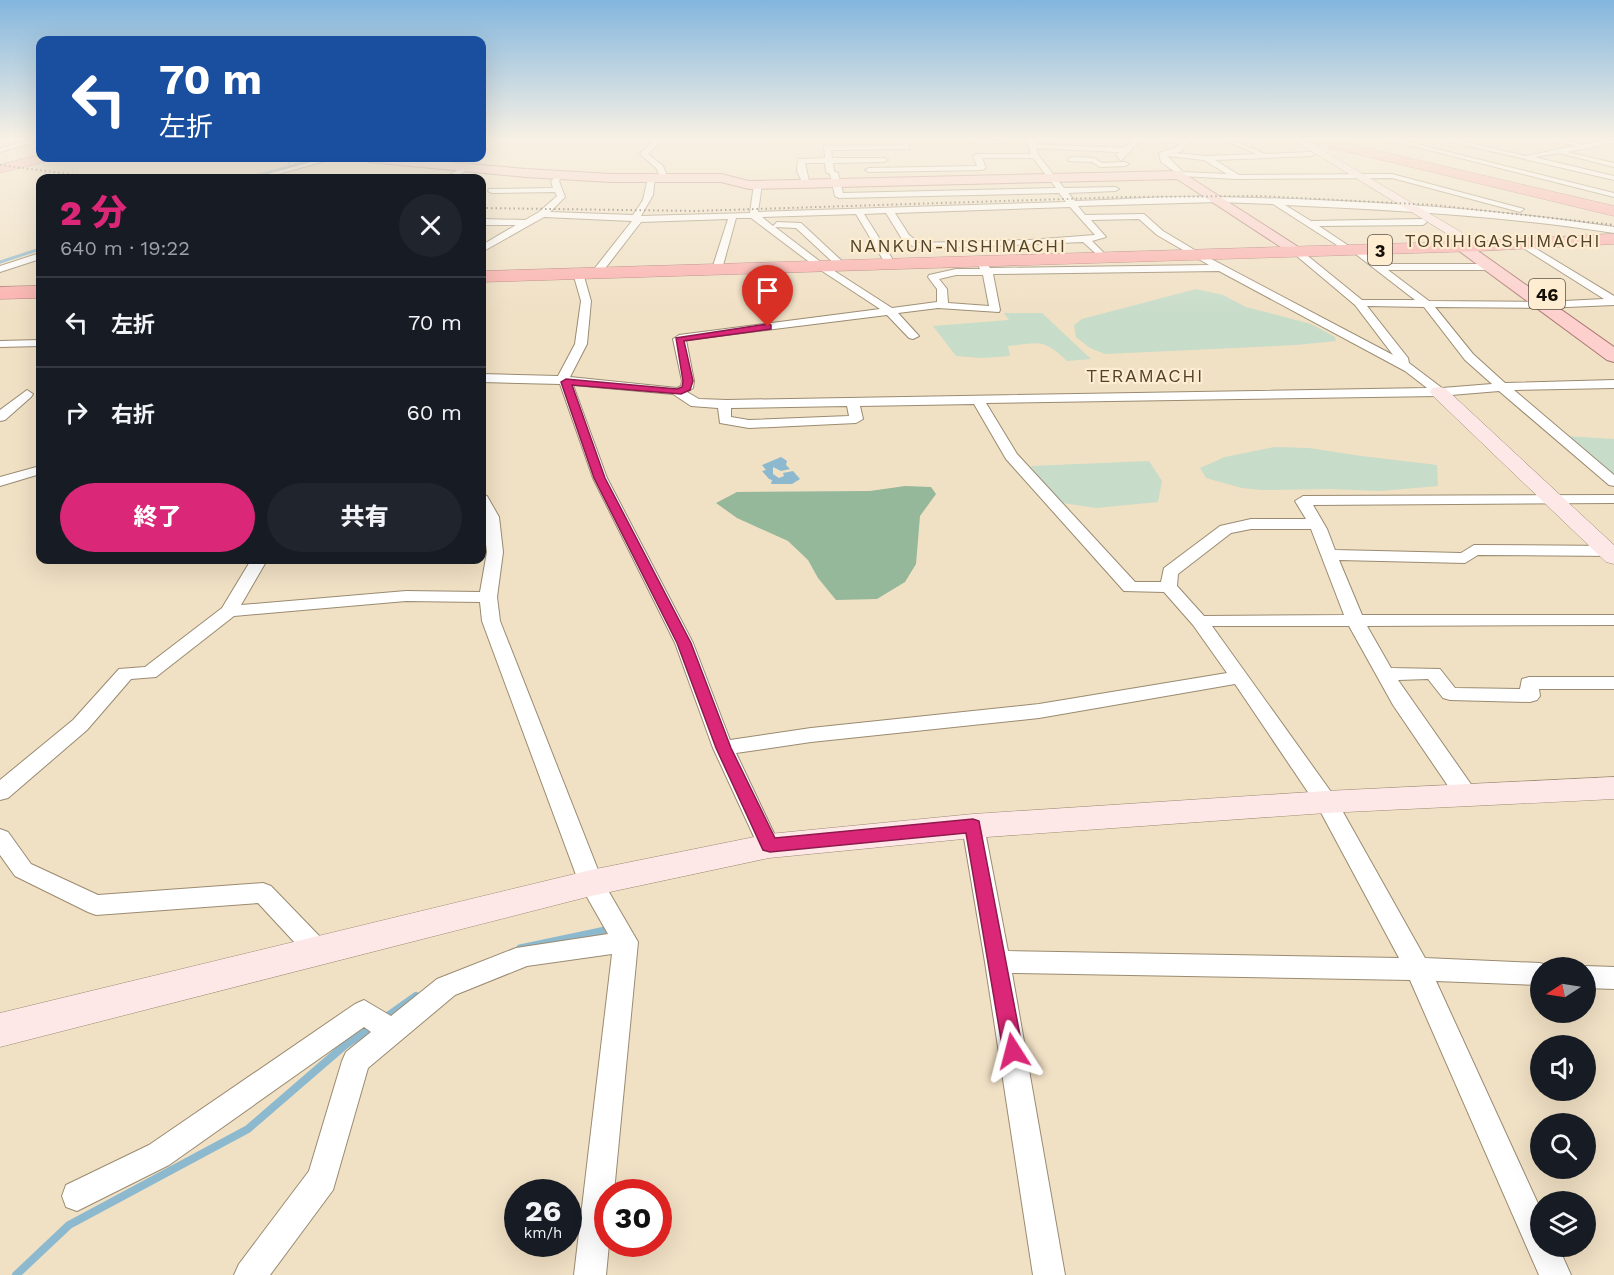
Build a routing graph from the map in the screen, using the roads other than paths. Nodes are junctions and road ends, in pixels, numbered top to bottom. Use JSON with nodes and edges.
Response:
{"nodes":[{"id":1,"x":560,"y":198,"type":"edge"},
{"id":2,"x":649,"y":198,"type":"edge"},
{"id":3,"x":756,"y":198,"type":"edge"},
{"id":4,"x":878,"y":198,"type":"edge"},
{"id":5,"x":1068,"y":198,"type":"edge"},
{"id":6,"x":1214,"y":198,"type":"edge"},
{"id":7,"x":1270,"y":198,"type":"edge"},
{"id":8,"x":1382,"y":198,"type":"edge"},
{"id":9,"x":1396,"y":198,"type":"edge"},
{"id":10,"x":1478,"y":198,"type":"edge"},
{"id":11,"x":1555,"y":198,"type":"edge"},
{"id":12,"x":1599,"y":198,"type":"edge"},
{"id":13,"x":1218,"y":200,"type":"junction"},
{"id":14,"x":1275,"y":201,"type":"junction"},
{"id":15,"x":1578,"y":203,"type":"junction"},
{"id":16,"x":1072,"y":204,"type":"junction"},
{"id":17,"x":1399,"y":208,"type":"junction"},
{"id":18,"x":1414,"y":208,"type":"junction"},
{"id":19,"x":886,"y":210,"type":"junction"},
{"id":20,"x":858,"y":211,"type":"junction"},
{"id":21,"x":1614,"y":211,"type":"edge"},
{"id":22,"x":542,"y":214,"type":"junction"},
{"id":23,"x":733,"y":215,"type":"junction"},
{"id":24,"x":753,"y":215,"type":"junction"},
{"id":25,"x":636,"y":218,"type":"junction"},
{"id":26,"x":1083,"y":218,"type":"junction"},
{"id":27,"x":1550,"y":220,"type":"junction"},
{"id":28,"x":486,"y":222,"type":"edge"},
{"id":29,"x":1423,"y":222,"type":"junction"},
{"id":30,"x":526,"y":223,"type":"junction"},
{"id":31,"x":1308,"y":224,"type":"junction"},
{"id":32,"x":766,"y":226,"type":"junction"},
{"id":33,"x":1614,"y":232,"type":"edge"},
{"id":34,"x":1084,"y":239,"type":"junction"},
{"id":35,"x":1614,"y":239,"type":"edge"},
{"id":36,"x":1467,"y":244,"type":"junction"},
{"id":37,"x":1521,"y":244,"type":"junction"},
{"id":38,"x":486,"y":247,"type":"edge"},
{"id":39,"x":1350,"y":248,"type":"junction"},
{"id":40,"x":1295,"y":250,"type":"junction"},
{"id":41,"x":1195,"y":254,"type":"junction"},
{"id":42,"x":36,"y":257,"type":"edge"},
{"id":43,"x":1103,"y":257,"type":"junction"},
{"id":44,"x":890,"y":263,"type":"junction"},
{"id":45,"x":841,"y":265,"type":"junction"},
{"id":46,"x":819,"y":266,"type":"junction"},
{"id":47,"x":984,"y":266,"type":"junction"},
{"id":48,"x":1377,"y":267,"type":"junction"},
{"id":49,"x":1492,"y":267,"type":"junction"},
{"id":50,"x":1221,"y":268,"type":"junction"},
{"id":51,"x":0,"y":269,"type":"edge"},
{"id":52,"x":717,"y":269,"type":"junction"},
{"id":53,"x":587,"y":273,"type":"junction"},
{"id":54,"x":486,"y":277,"type":"edge"},
{"id":55,"x":36,"y":292,"type":"edge"},
{"id":56,"x":0,"y":293,"type":"edge"},
{"id":57,"x":1614,"y":301,"type":"edge"},
{"id":58,"x":1359,"y":303,"type":"junction"},
{"id":59,"x":1551,"y":304,"type":"junction"},
{"id":60,"x":943,"y":305,"type":"junction"},
{"id":61,"x":1428,"y":305,"type":"junction"},
{"id":62,"x":890,"y":311,"type":"junction"},
{"id":63,"x":913,"y":336,"type":"dead end"},
{"id":64,"x":1614,"y":342,"type":"edge"},
{"id":65,"x":36,"y":343,"type":"edge"},
{"id":66,"x":0,"y":344,"type":"edge"},
{"id":67,"x":1614,"y":356,"type":"edge"},
{"id":68,"x":1409,"y":368,"type":"junction"},
{"id":69,"x":486,"y":378,"type":"edge"},
{"id":70,"x":564,"y":381,"type":"junction"},
{"id":71,"x":1614,"y":384,"type":"edge"},
{"id":72,"x":1502,"y":387,"type":"junction"},
{"id":73,"x":678,"y":392,"type":"junction"},
{"id":74,"x":1439,"y":392,"type":"junction"},
{"id":75,"x":27,"y":394,"type":"dead end"},
{"id":76,"x":978,"y":400,"type":"junction"},
{"id":77,"x":853,"y":402,"type":"junction"},
{"id":78,"x":724,"y":404,"type":"junction"},
{"id":79,"x":0,"y":417,"type":"edge"},
{"id":80,"x":36,"y":471,"type":"edge"},
{"id":81,"x":0,"y":482,"type":"edge"},
{"id":82,"x":1614,"y":482,"type":"edge"},
{"id":83,"x":1614,"y":499,"type":"edge"},
{"id":84,"x":1551,"y":500,"type":"junction"},
{"id":85,"x":486,"y":507,"type":"edge"},
{"id":86,"x":1316,"y":524,"type":"junction"},
{"id":87,"x":1612,"y":553,"type":"edge"},
{"id":88,"x":1329,"y":555,"type":"junction"},
{"id":89,"x":257,"y":564,"type":"edge"},
{"id":90,"x":1169,"y":586,"type":"junction"},
{"id":91,"x":488,"y":597,"type":"junction"},
{"id":92,"x":229,"y":610,"type":"junction"},
{"id":93,"x":1614,"y":620,"type":"edge"},
{"id":94,"x":1199,"y":621,"type":"junction"},
{"id":95,"x":1355,"y":621,"type":"junction"},
{"id":96,"x":1386,"y":674,"type":"junction"},
{"id":97,"x":1240,"y":677,"type":"junction"},
{"id":98,"x":1614,"y":683,"type":"edge"},
{"id":99,"x":723,"y":748,"type":"junction"},
{"id":100,"x":1614,"y":788,"type":"edge"},
{"id":101,"x":0,"y":792,"type":"edge"},
{"id":102,"x":1467,"y":796,"type":"junction"},
{"id":103,"x":1326,"y":802,"type":"junction"},
{"id":104,"x":973,"y":826,"type":"junction"},
{"id":105,"x":0,"y":838,"type":"edge"},
{"id":106,"x":770,"y":846,"type":"junction"},
{"id":107,"x":591,"y":883,"type":"junction"},
{"id":108,"x":626,"y":942,"type":"junction"},
{"id":109,"x":318,"y":951,"type":"junction"},
{"id":110,"x":998,"y":962,"type":"junction"},
{"id":111,"x":1418,"y":969,"type":"junction"},
{"id":112,"x":1530,"y":974,"type":"edge"},
{"id":113,"x":1596,"y":977,"type":"edge"},
{"id":114,"x":1614,"y":978,"type":"edge"},
{"id":115,"x":0,"y":1030,"type":"edge"},
{"id":116,"x":392,"y":1032,"type":"junction"},
{"id":117,"x":77,"y":1196,"type":"dead end"},
{"id":118,"x":1530,"y":1220,"type":"edge"},
{"id":119,"x":1547,"y":1257,"type":"edge"},
{"id":120,"x":250,"y":1275,"type":"edge"},
{"id":121,"x":590,"y":1275,"type":"edge"},
{"id":122,"x":1049,"y":1275,"type":"edge"},
{"id":123,"x":1555,"y":1275,"type":"edge"}],
"edges":[{"from":1,"to":22,"type":"street"},
{"from":2,"to":25,"type":"street"},
{"from":3,"to":24,"type":"street"},
{"from":4,"to":19,"type":"street"},
{"from":5,"to":16,"type":"street"},
{"from":6,"to":13,"type":"main road"},
{"from":7,"to":14,"type":"street"},
{"from":8,"to":17,"type":"street"},
{"from":9,"to":18,"type":"street"},
{"from":10,"to":27,"type":"street"},
{"from":11,"to":15,"type":"highway"},
{"from":12,"to":15,"type":"street"},
{"from":13,"to":14,"type":"street"},
{"from":13,"to":16,"type":"street"},
{"from":13,"to":40,"type":"main road"},
{"from":14,"to":17,"type":"street"},
{"from":14,"to":31,"type":"street"},
{"from":15,"to":21,"type":"highway"},
{"from":16,"to":19,"type":"street"},
{"from":16,"to":26,"type":"street"},
{"from":17,"to":18,"type":"street"},
{"from":17,"to":29,"type":"street"},
{"from":18,"to":27,"type":"street"},
{"from":18,"to":36,"type":"street"},
{"from":19,"to":20,"type":"street"},
{"from":19,"to":34,"type":"street"},
{"from":20,"to":24,"type":"street"},
{"from":20,"to":44,"type":"street"},
{"from":22,"to":25,"type":"street"},
{"from":22,"to":30,"type":"street"},
{"from":23,"to":24,"type":"street"},
{"from":23,"to":25,"type":"street"},
{"from":23,"to":52,"type":"street"},
{"from":24,"to":32,"type":"street"},
{"from":25,"to":53,"type":"street"},
{"from":26,"to":34,"type":"street"},
{"from":26,"to":41,"type":"street"},
{"from":27,"to":33,"type":"street"},
{"from":28,"to":30,"type":"street"},
{"from":29,"to":31,"type":"street"},
{"from":29,"to":36,"type":"street"},
{"from":30,"to":38,"type":"street"},
{"from":31,"to":39,"type":"street"},
{"from":32,"to":45,"type":"street"},
{"from":32,"to":46,"type":"street"},
{"from":33,"to":36,"type":"highway","number":"3"},
{"from":34,"to":43,"type":"street"},
{"from":35,"to":37,"type":"highway","number":"3"},
{"from":36,"to":37,"type":"highway","number":"3"},
{"from":36,"to":39,"type":"highway","number":"3"},
{"from":36,"to":49,"type":"main road","number":"46"},
{"from":36,"to":59,"type":"main road","number":"46"},
{"from":37,"to":57,"type":"street"},
{"from":39,"to":40,"type":"highway","number":"3"},
{"from":39,"to":48,"type":"street"},
{"from":40,"to":41,"type":"highway","number":"3"},
{"from":40,"to":58,"type":"street"},
{"from":41,"to":43,"type":"highway","number":"3"},
{"from":41,"to":50,"type":"street"},
{"from":42,"to":51,"type":"street"},
{"from":43,"to":47,"type":"highway","number":"3"},
{"from":44,"to":45,"type":"highway","number":"3"},
{"from":44,"to":47,"type":"highway","number":"3"},
{"from":45,"to":46,"type":"highway","number":"3"},
{"from":46,"to":52,"type":"highway","number":"3"},
{"from":46,"to":62,"type":"street"},
{"from":47,"to":50,"type":"street"},
{"from":47,"to":60,"type":"street"},
{"from":47,"to":60,"type":"street"},
{"from":48,"to":49,"type":"street"},
{"from":48,"to":61,"type":"street"},
{"from":49,"to":59,"type":"main road","number":"46"},
{"from":50,"to":68,"type":"street"},
{"from":52,"to":53,"type":"highway","number":"3"},
{"from":53,"to":54,"type":"highway","number":"3"},
{"from":53,"to":70,"type":"street"},
{"from":55,"to":56,"type":"highway"},
{"from":57,"to":59,"type":"street"},
{"from":58,"to":61,"type":"street"},
{"from":58,"to":68,"type":"street"},
{"from":59,"to":61,"type":"street"},
{"from":59,"to":64,"type":"main road","number":"46"},
{"from":59,"to":67,"type":"main road","number":"46"},
{"from":60,"to":62,"type":"street"},
{"from":61,"to":72,"type":"street"},
{"from":62,"to":63,"type":"street"},
{"from":62,"to":73,"type":"street"},
{"from":65,"to":66,"type":"street"},
{"from":68,"to":74,"type":"street"},
{"from":69,"to":70,"type":"street"},
{"from":70,"to":73,"type":"street"},
{"from":70,"to":99,"type":"street"},
{"from":71,"to":72,"type":"street"},
{"from":72,"to":74,"type":"street"},
{"from":72,"to":82,"type":"street"},
{"from":73,"to":78,"type":"street"},
{"from":74,"to":76,"type":"street"},
{"from":74,"to":84,"type":"street"},
{"from":75,"to":79,"type":"street"},
{"from":76,"to":77,"type":"street"},
{"from":76,"to":90,"type":"street"},
{"from":77,"to":78,"type":"street"},
{"from":77,"to":78,"type":"street"},
{"from":80,"to":81,"type":"street"},
{"from":83,"to":84,"type":"street"},
{"from":84,"to":86,"type":"street"},
{"from":84,"to":87,"type":"street"},
{"from":85,"to":91,"type":"street"},
{"from":86,"to":88,"type":"street"},
{"from":86,"to":90,"type":"street"},
{"from":87,"to":88,"type":"street"},
{"from":88,"to":95,"type":"street"},
{"from":89,"to":92,"type":"street"},
{"from":90,"to":94,"type":"street"},
{"from":91,"to":92,"type":"street"},
{"from":91,"to":107,"type":"street"},
{"from":92,"to":101,"type":"street"},
{"from":93,"to":95,"type":"street"},
{"from":94,"to":95,"type":"street"},
{"from":94,"to":97,"type":"street"},
{"from":95,"to":96,"type":"street"},
{"from":96,"to":98,"type":"street"},
{"from":96,"to":102,"type":"street"},
{"from":97,"to":99,"type":"street"},
{"from":97,"to":103,"type":"street"},
{"from":99,"to":106,"type":"street"},
{"from":100,"to":102,"type":"street"},
{"from":102,"to":103,"type":"street"},
{"from":103,"to":104,"type":"street"},
{"from":103,"to":111,"type":"street"},
{"from":104,"to":106,"type":"street"},
{"from":104,"to":110,"type":"street"},
{"from":105,"to":109,"type":"street"},
{"from":106,"to":107,"type":"street"},
{"from":107,"to":108,"type":"street"},
{"from":107,"to":109,"type":"street"},
{"from":108,"to":116,"type":"street"},
{"from":108,"to":121,"type":"street"},
{"from":109,"to":115,"type":"street"},
{"from":110,"to":111,"type":"street"},
{"from":110,"to":122,"type":"street"},
{"from":111,"to":112,"type":"street"},
{"from":111,"to":118,"type":"street"},
{"from":113,"to":114,"type":"street"},
{"from":116,"to":117,"type":"street"},
{"from":116,"to":120,"type":"street"},
{"from":119,"to":123,"type":"street"}]}
